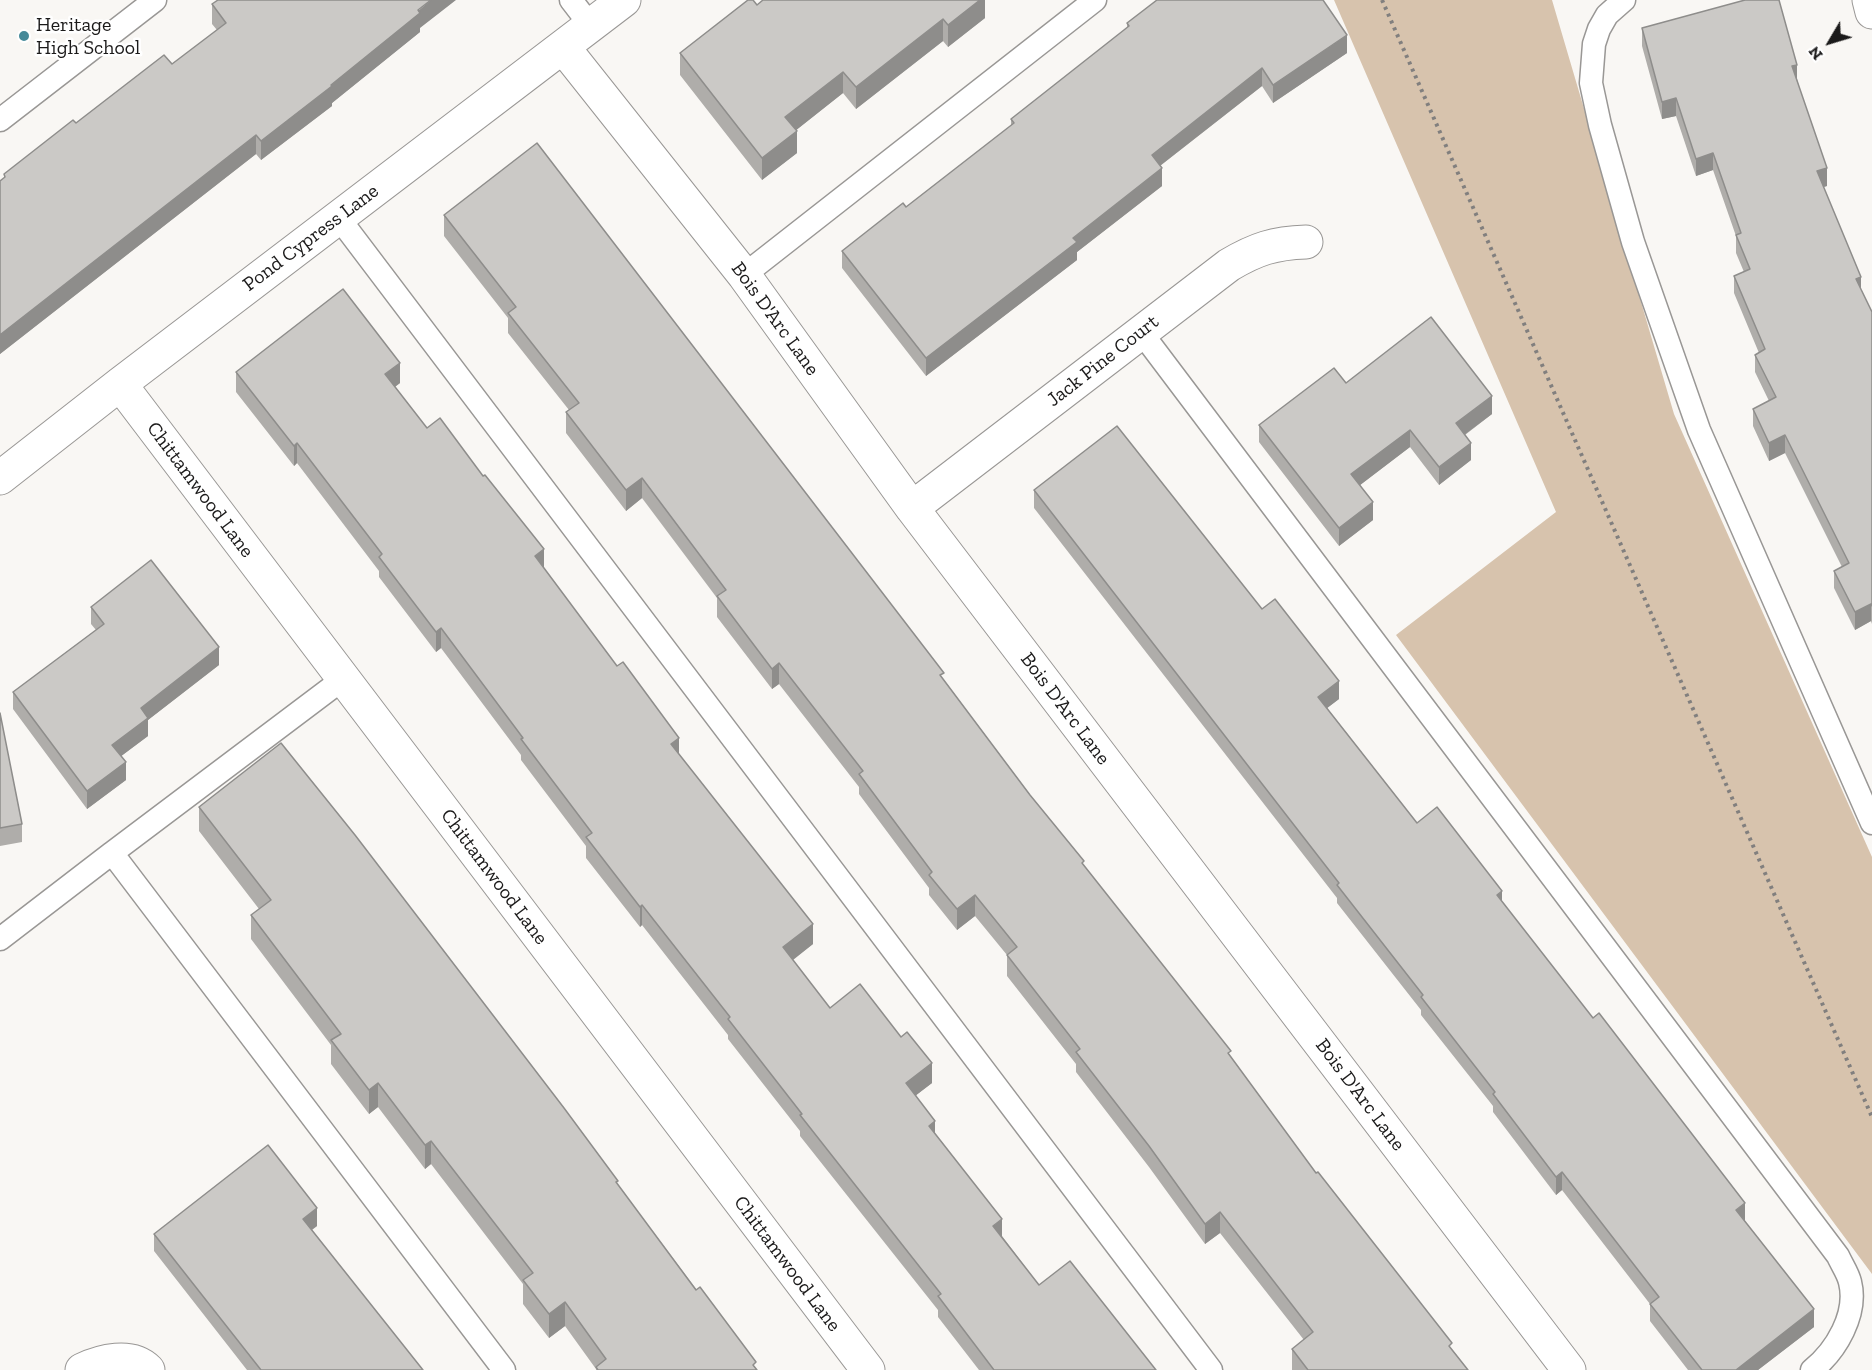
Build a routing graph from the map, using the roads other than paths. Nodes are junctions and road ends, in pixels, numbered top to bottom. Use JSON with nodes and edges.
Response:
{"nodes":[{"id":1,"x":155,"y":0,"type":"edge"},
{"id":2,"x":571,"y":0,"type":"edge"},
{"id":3,"x":624,"y":0,"type":"edge"},
{"id":4,"x":1095,"y":0,"type":"edge"},
{"id":5,"x":1624,"y":0,"type":"edge"},
{"id":6,"x":1869,"y":0,"type":"edge"},
{"id":7,"x":1872,"y":12,"type":"edge"},
{"id":8,"x":591,"y":26,"type":"junction"},
{"id":9,"x":563,"y":47,"type":"junction"},
{"id":10,"x":0,"y":120,"type":"edge"},
{"id":11,"x":338,"y":217,"type":"junction"},
{"id":12,"x":1306,"y":242,"type":"dead end"},
{"id":13,"x":744,"y":274,"type":"junction"},
{"id":14,"x":1141,"y":332,"type":"junction"},
{"id":15,"x":120,"y":384,"type":"junction"},
{"id":16,"x":0,"y":478,"type":"edge"},
{"id":17,"x":912,"y":508,"type":"junction"},
{"id":18,"x":343,"y":679,"type":"junction"},
{"id":19,"x":1872,"y":823,"type":"edge"},
{"id":20,"x":112,"y":854,"type":"junction"},
{"id":21,"x":0,"y":939,"type":"edge"},
{"id":22,"x":133,"y":1365,"type":"edge"},
{"id":23,"x":82,"y":1370,"type":"edge"},
{"id":24,"x":504,"y":1370,"type":"edge"},
{"id":25,"x":868,"y":1370,"type":"edge"},
{"id":26,"x":1211,"y":1370,"type":"edge"},
{"id":27,"x":1569,"y":1370,"type":"edge"},
{"id":28,"x":1812,"y":1370,"type":"edge"}],
"edges":[{"from":1,"to":10,"type":"lane"},
{"from":2,"to":8,"type":"lane"},
{"from":3,"to":8,"type":"street","name":"Pond Cypress Lane"},
{"from":4,"to":13,"type":"lane"},
{"from":5,"to":19,"type":"lane"},
{"from":6,"to":7,"type":"street"},
{"from":8,"to":9,"type":"street","name":"Pond Cypress Lane"},
{"from":9,"to":11,"type":"street","name":"Pond Cypress Lane"},
{"from":9,"to":13,"type":"street","name":"Bois D'Arc Lane"},
{"from":11,"to":15,"type":"street","name":"Pond Cypress Lane"},
{"from":11,"to":26,"type":"lane"},
{"from":12,"to":14,"type":"street","name":"Jack Pine Court"},
{"from":13,"to":17,"type":"street","name":"Bois D'Arc Lane"},
{"from":14,"to":17,"type":"street","name":"Jack Pine Court"},
{"from":14,"to":28,"type":"lane"},
{"from":15,"to":16,"type":"street","name":"Pond Cypress Lane"},
{"from":15,"to":18,"type":"street","name":"Chittamwood Lane"},
{"from":17,"to":27,"type":"street","name":"Bois D'Arc Lane"},
{"from":18,"to":20,"type":"lane"},
{"from":18,"to":25,"type":"street","name":"Chittamwood Lane"},
{"from":20,"to":21,"type":"lane"},
{"from":20,"to":24,"type":"lane"},
{"from":22,"to":23,"type":"street"}]}
